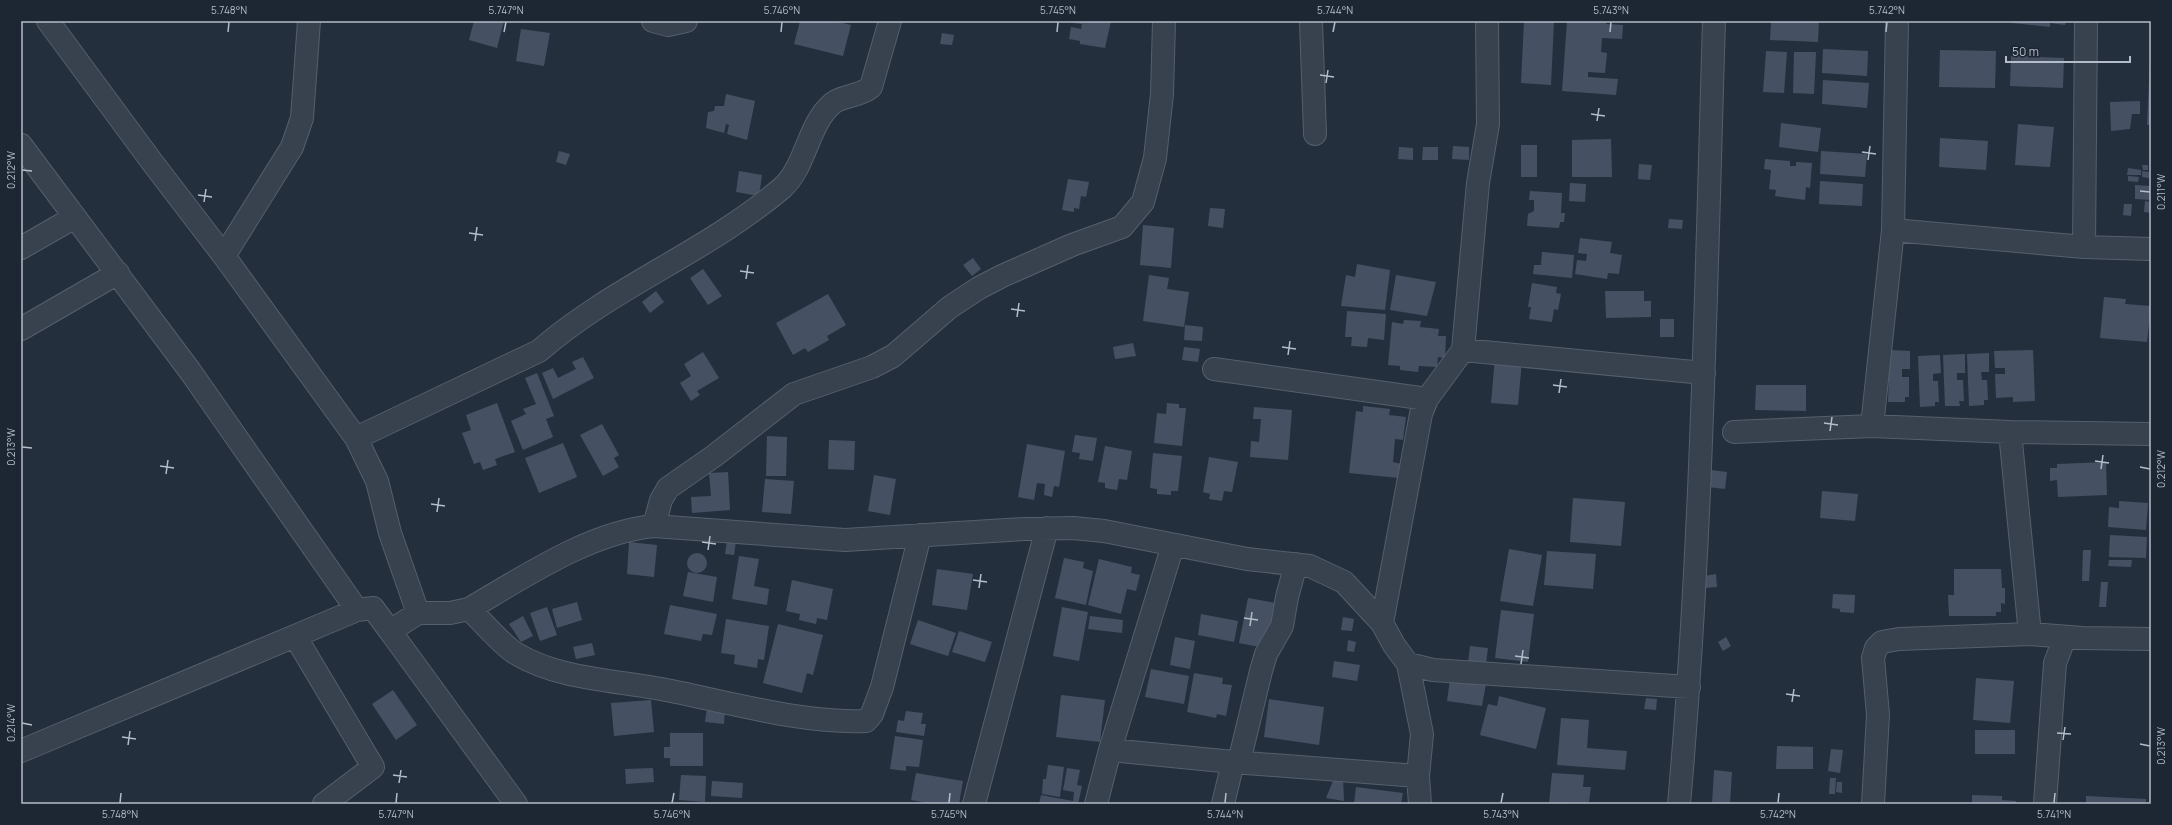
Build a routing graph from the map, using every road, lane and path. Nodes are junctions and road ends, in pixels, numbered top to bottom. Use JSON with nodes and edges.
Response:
{"nodes":[{"id":1,"x":48,"y":21,"type":"edge"},
{"id":2,"x":309,"y":21,"type":"edge"},
{"id":3,"x":653,"y":21,"type":"edge"},
{"id":4,"x":686,"y":21,"type":"edge"},
{"id":5,"x":890,"y":21,"type":"edge"},
{"id":6,"x":1164,"y":21,"type":"edge"},
{"id":7,"x":1311,"y":21,"type":"edge"},
{"id":8,"x":1487,"y":21,"type":"edge"},
{"id":9,"x":1714,"y":21,"type":"edge"},
{"id":10,"x":1897,"y":21,"type":"edge"},
{"id":11,"x":2086,"y":21,"type":"edge"},
{"id":12,"x":1315,"y":134,"type":"dead end"},
{"id":13,"x":21,"y":145,"type":"edge"},
{"id":14,"x":75,"y":217,"type":"junction"},
{"id":15,"x":1893,"y":230,"type":"junction"},
{"id":16,"x":2084,"y":247,"type":"junction"},
{"id":17,"x":21,"y":248,"type":"edge"},
{"id":18,"x":2151,"y":250,"type":"edge"},
{"id":19,"x":224,"y":256,"type":"junction"},
{"id":20,"x":118,"y":274,"type":"junction"},
{"id":21,"x":21,"y":329,"type":"edge"},
{"id":22,"x":1463,"y":350,"type":"junction"},
{"id":23,"x":1214,"y":369,"type":"dead end"},
{"id":24,"x":1704,"y":373,"type":"junction"},
{"id":25,"x":1427,"y":399,"type":"junction"},
{"id":26,"x":1872,"y":426,"type":"junction"},
{"id":27,"x":1734,"y":432,"type":"dead end"},
{"id":28,"x":2010,"y":432,"type":"junction"},
{"id":29,"x":2151,"y":434,"type":"edge"},
{"id":30,"x":356,"y":438,"type":"junction"},
{"id":31,"x":654,"y":526,"type":"junction"},
{"id":32,"x":1047,"y":528,"type":"junction"},
{"id":33,"x":920,"y":535,"type":"junction"},
{"id":34,"x":1173,"y":545,"type":"junction"},
{"id":35,"x":1296,"y":564,"type":"junction"},
{"id":36,"x":469,"y":608,"type":"junction"},
{"id":37,"x":356,"y":610,"type":"junction"},
{"id":38,"x":418,"y":613,"type":"junction"},
{"id":39,"x":1382,"y":622,"type":"junction"},
{"id":40,"x":390,"y":631,"type":"junction"},
{"id":41,"x":2030,"y":634,"type":"junction"},
{"id":42,"x":295,"y":636,"type":"junction"},
{"id":43,"x":2064,"y":637,"type":"junction"},
{"id":44,"x":2151,"y":639,"type":"edge"},
{"id":45,"x":1408,"y":664,"type":"junction"},
{"id":46,"x":1689,"y":687,"type":"junction"},
{"id":47,"x":1110,"y":750,"type":"junction"},
{"id":48,"x":21,"y":751,"type":"edge"},
{"id":49,"x":1236,"y":762,"type":"junction"},
{"id":50,"x":1418,"y":776,"type":"junction"},
{"id":51,"x":324,"y":804,"type":"edge"},
{"id":52,"x":516,"y":804,"type":"edge"},
{"id":53,"x":974,"y":804,"type":"edge"},
{"id":54,"x":1096,"y":804,"type":"edge"},
{"id":55,"x":1223,"y":804,"type":"edge"},
{"id":56,"x":1420,"y":804,"type":"edge"},
{"id":57,"x":1679,"y":804,"type":"edge"},
{"id":58,"x":1874,"y":804,"type":"edge"},
{"id":59,"x":2045,"y":804,"type":"edge"}],
"edges":[{"from":1,"to":19,"type":"street"},
{"from":2,"to":19,"type":"street"},
{"from":3,"to":4,"type":"street"},
{"from":5,"to":30,"type":"street"},
{"from":6,"to":31,"type":"street"},
{"from":7,"to":12,"type":"street"},
{"from":8,"to":22,"type":"street"},
{"from":9,"to":24,"type":"street"},
{"from":10,"to":15,"type":"street"},
{"from":11,"to":16,"type":"street"},
{"from":13,"to":14,"type":"street"},
{"from":14,"to":17,"type":"street"},
{"from":14,"to":20,"type":"street"},
{"from":15,"to":16,"type":"street"},
{"from":15,"to":26,"type":"street"},
{"from":16,"to":18,"type":"street"},
{"from":19,"to":30,"type":"street"},
{"from":20,"to":21,"type":"street"},
{"from":20,"to":37,"type":"street"},
{"from":22,"to":24,"type":"street"},
{"from":22,"to":25,"type":"street"},
{"from":23,"to":25,"type":"street"},
{"from":24,"to":46,"type":"street"},
{"from":25,"to":39,"type":"street"},
{"from":26,"to":27,"type":"street"},
{"from":26,"to":28,"type":"street"},
{"from":28,"to":29,"type":"street"},
{"from":28,"to":41,"type":"street"},
{"from":30,"to":38,"type":"street"},
{"from":31,"to":33,"type":"street"},
{"from":31,"to":36,"type":"street"},
{"from":32,"to":33,"type":"street"},
{"from":32,"to":34,"type":"street"},
{"from":32,"to":53,"type":"street"},
{"from":33,"to":36,"type":"street"},
{"from":34,"to":35,"type":"street"},
{"from":34,"to":47,"type":"street"},
{"from":35,"to":39,"type":"street"},
{"from":35,"to":49,"type":"street"},
{"from":36,"to":38,"type":"street"},
{"from":37,"to":40,"type":"street"},
{"from":37,"to":42,"type":"street"},
{"from":38,"to":40,"type":"street"},
{"from":39,"to":45,"type":"street"},
{"from":40,"to":52,"type":"street"},
{"from":41,"to":43,"type":"street"},
{"from":41,"to":58,"type":"street"},
{"from":42,"to":48,"type":"street"},
{"from":42,"to":51,"type":"street"},
{"from":43,"to":44,"type":"street"},
{"from":43,"to":59,"type":"street"},
{"from":45,"to":46,"type":"street"},
{"from":45,"to":50,"type":"street"},
{"from":46,"to":57,"type":"street"},
{"from":47,"to":49,"type":"street"},
{"from":47,"to":54,"type":"street"},
{"from":49,"to":50,"type":"street"},
{"from":49,"to":55,"type":"street"},
{"from":50,"to":56,"type":"street"}]}
